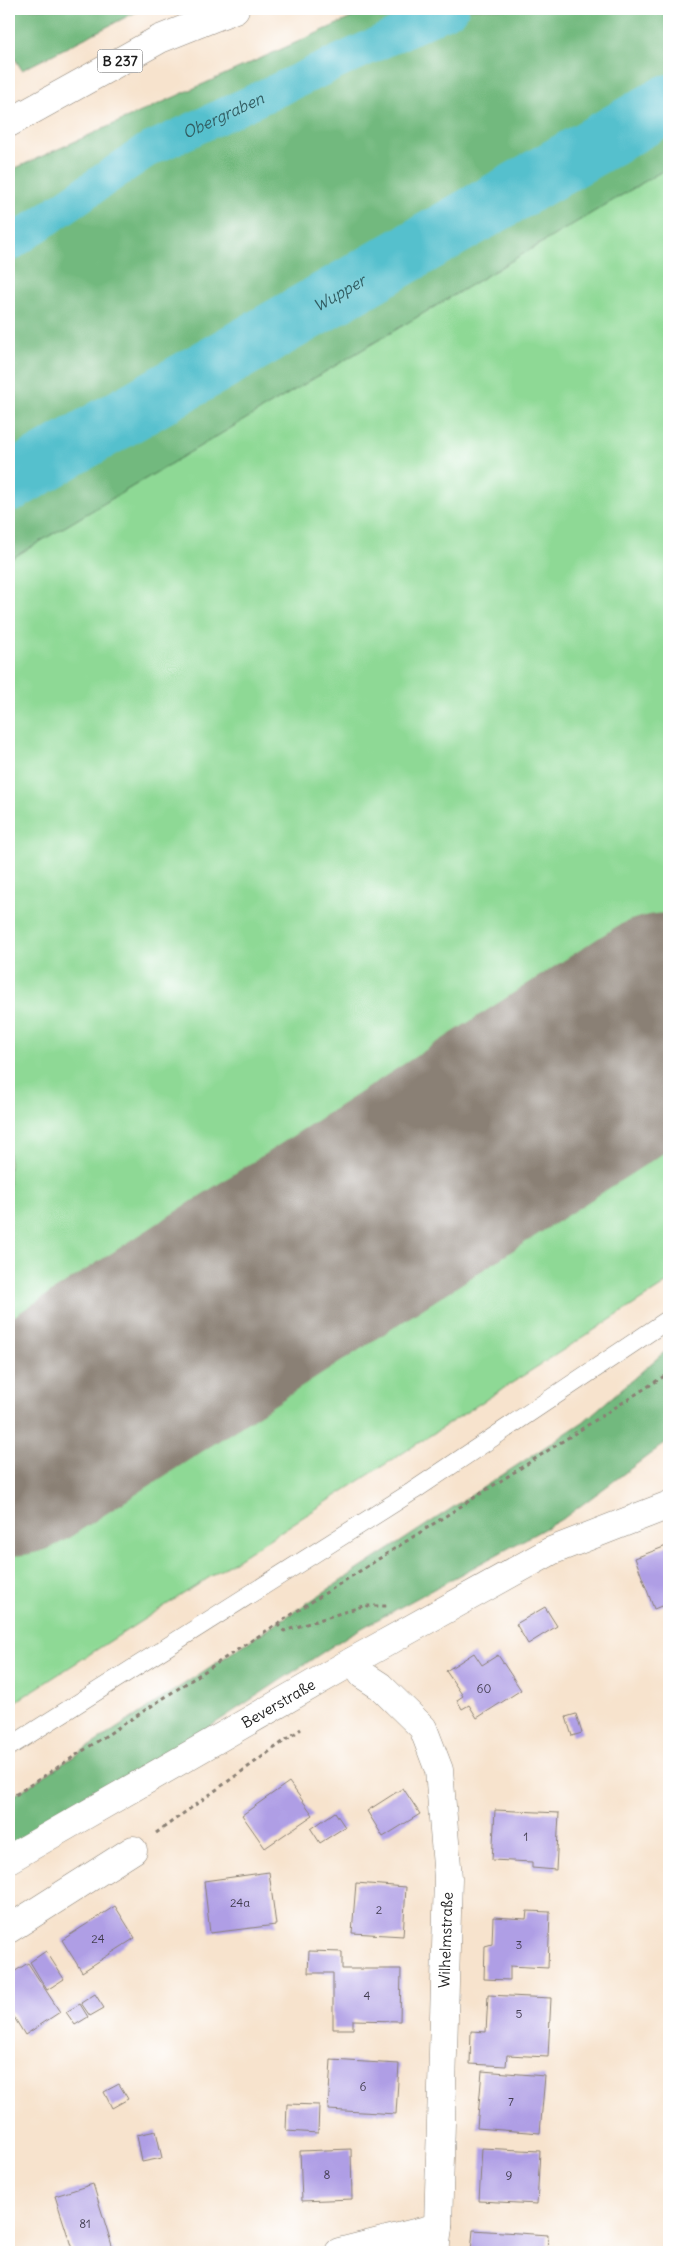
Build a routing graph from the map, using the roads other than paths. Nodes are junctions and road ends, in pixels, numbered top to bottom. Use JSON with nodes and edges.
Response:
{"nodes":[{"id":1,"x":235,"y":9,"type":"edge"},
{"id":2,"x":9,"y":123,"type":"edge"},
{"id":3,"x":669,"y":1319,"type":"edge"},
{"id":4,"x":669,"y":1505,"type":"edge"},
{"id":5,"x":353,"y":1661,"type":"junction"},
{"id":6,"x":9,"y":1747,"type":"edge"},
{"id":7,"x":134,"y":1850,"type":"road end"},
{"id":8,"x":9,"y":1859,"type":"edge"},
{"id":9,"x":9,"y":1930,"type":"edge"},
{"id":10,"x":436,"y":2240,"type":"edge"},
{"id":11,"x":339,"y":2252,"type":"edge"}],
"edges":[{"from":1,"to":2,"type":"street","number":"B 237"},
{"from":3,"to":6,"type":"lane"},
{"from":4,"to":5,"type":"street","name":"Beverstraße"},
{"from":5,"to":8,"type":"street","name":"Beverstraße"},
{"from":5,"to":10,"type":"street","name":"Wilhelmstraße"},
{"from":7,"to":9,"type":"street"},
{"from":10,"to":11,"type":"street"}]}
